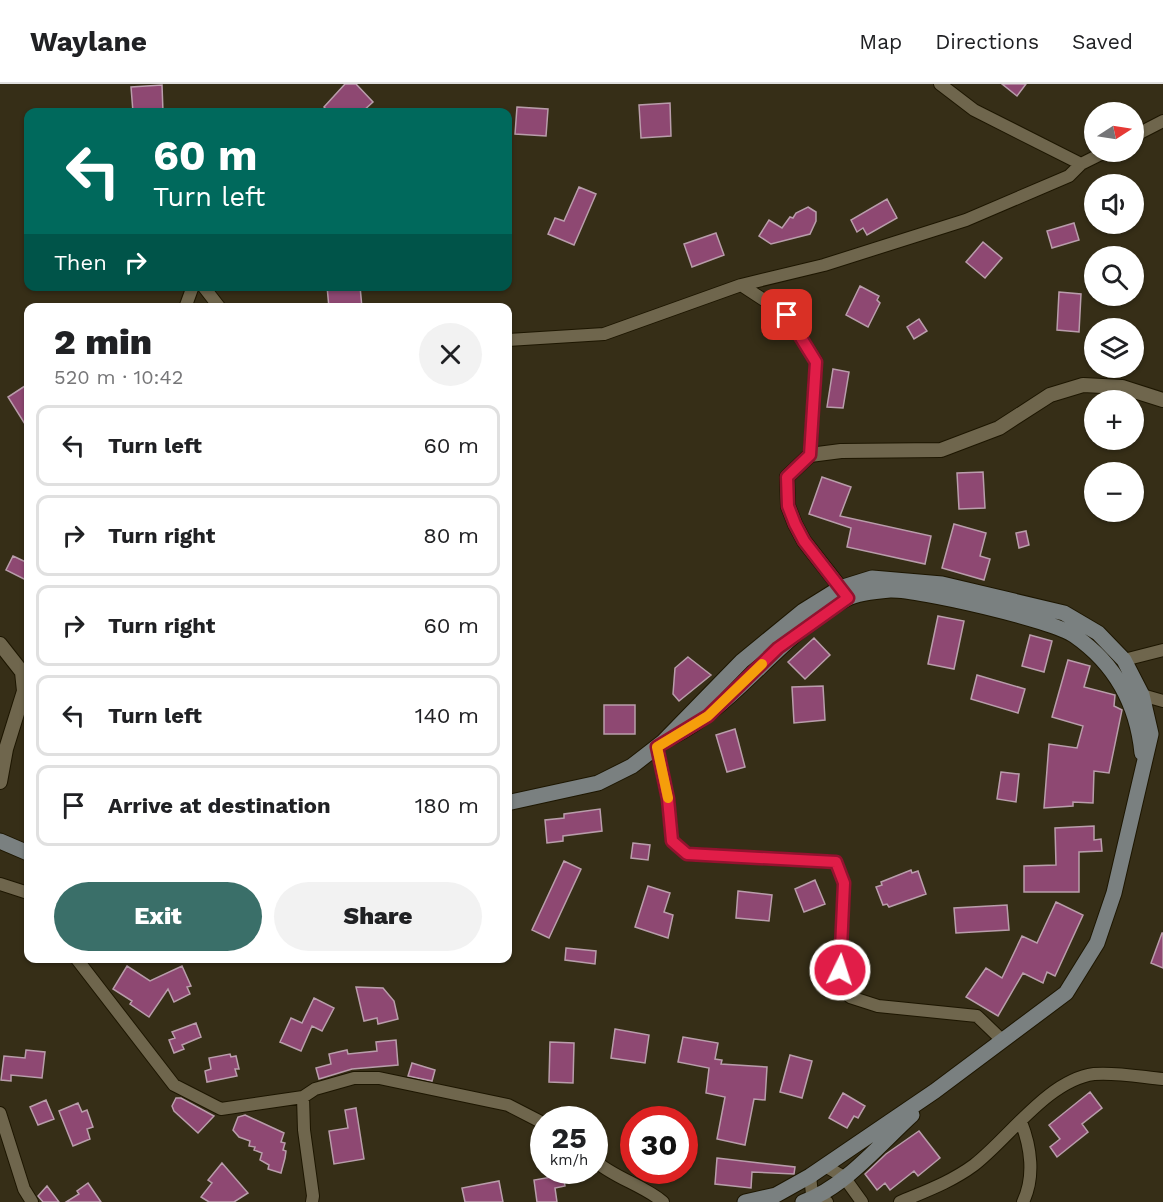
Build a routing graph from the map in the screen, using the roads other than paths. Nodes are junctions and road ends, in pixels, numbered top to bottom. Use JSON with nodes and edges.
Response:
{"nodes":[{"id":1,"x":940,"y":84,"type":"edge"},
{"id":2,"x":1163,"y":121,"type":"edge"},
{"id":3,"x":1144,"y":131,"type":"edge"},
{"id":4,"x":1085,"y":162,"type":"edge"},
{"id":5,"x":1081,"y":164,"type":"junction"},
{"id":6,"x":741,"y":285,"type":"junction"},
{"id":7,"x":207,"y":291,"type":"edge"},
{"id":8,"x":216,"y":303,"type":"edge"},
{"id":9,"x":512,"y":340,"type":"edge"},
{"id":10,"x":1163,"y":400,"type":"edge"},
{"id":11,"x":810,"y":455,"type":"junction"},
{"id":12,"x":844,"y":593,"type":"junction"},
{"id":13,"x":0,"y":644,"type":"edge"},
{"id":14,"x":1163,"y":650,"type":"edge"},
{"id":15,"x":1124,"y":660,"type":"junction"},
{"id":16,"x":24,"y":669,"type":"edge"},
{"id":17,"x":24,"y":691,"type":"edge"},
{"id":18,"x":1142,"y":694,"type":"junction"},
{"id":19,"x":1163,"y":701,"type":"edge"},
{"id":20,"x":660,"y":745,"type":"junction"},
{"id":21,"x":1144,"y":768,"type":"junction"},
{"id":22,"x":0,"y":782,"type":"edge"},
{"id":23,"x":512,"y":802,"type":"edge"},
{"id":24,"x":0,"y":841,"type":"edge"},
{"id":25,"x":24,"y":851,"type":"edge"},
{"id":26,"x":0,"y":884,"type":"edge"},
{"id":27,"x":24,"y":892,"type":"edge"},
{"id":28,"x":80,"y":963,"type":"edge"},
{"id":29,"x":1003,"y":1041,"type":"junction"},
{"id":30,"x":1163,"y":1079,"type":"edge"},
{"id":31,"x":935,"y":1091,"type":"junction"},
{"id":32,"x":303,"y":1097,"type":"junction"},
{"id":33,"x":0,"y":1113,"type":"edge"},
{"id":34,"x":530,"y":1116,"type":"edge"},
{"id":35,"x":1021,"y":1122,"type":"junction"},
{"id":36,"x":825,"y":1166,"type":"junction"},
{"id":37,"x":608,"y":1169,"type":"edge"},
{"id":38,"x":810,"y":1176,"type":"junction"},
{"id":39,"x":844,"y":1177,"type":"junction"},
{"id":40,"x":815,"y":1201,"type":"edge"},
{"id":41,"x":32,"y":1202,"type":"edge"},
{"id":42,"x":312,"y":1202,"type":"edge"},
{"id":43,"x":663,"y":1202,"type":"edge"},
{"id":44,"x":745,"y":1202,"type":"edge"},
{"id":45,"x":862,"y":1202,"type":"edge"},
{"id":46,"x":900,"y":1202,"type":"edge"},
{"id":47,"x":1023,"y":1202,"type":"edge"}],
"edges":[{"from":1,"to":5,"type":"street"},
{"from":2,"to":3,"type":"street"},
{"from":4,"to":5,"type":"street"},
{"from":5,"to":6,"type":"street"},
{"from":6,"to":9,"type":"street"},
{"from":6,"to":11,"type":"street"},
{"from":7,"to":8,"type":"street"},
{"from":10,"to":11,"type":"street"},
{"from":11,"to":12,"type":"street"},
{"from":12,"to":15,"type":"main road"},
{"from":12,"to":20,"type":"main road"},
{"from":12,"to":21,"type":"main road"},
{"from":13,"to":16,"type":"street"},
{"from":14,"to":15,"type":"street"},
{"from":15,"to":18,"type":"main road"},
{"from":17,"to":22,"type":"street"},
{"from":18,"to":19,"type":"street"},
{"from":18,"to":21,"type":"main road"},
{"from":20,"to":23,"type":"main road"},
{"from":20,"to":29,"type":"street"},
{"from":21,"to":29,"type":"main road"},
{"from":24,"to":25,"type":"main road"},
{"from":26,"to":27,"type":"street"},
{"from":28,"to":32,"type":"street"},
{"from":29,"to":31,"type":"main road"},
{"from":30,"to":35,"type":"street"},
{"from":31,"to":36,"type":"main road"},
{"from":31,"to":39,"type":"main road"},
{"from":32,"to":34,"type":"street"},
{"from":32,"to":42,"type":"street"},
{"from":33,"to":41,"type":"street"},
{"from":35,"to":46,"type":"street"},
{"from":35,"to":47,"type":"street"},
{"from":36,"to":38,"type":"main road"},
{"from":36,"to":39,"type":"street"},
{"from":37,"to":43,"type":"street"},
{"from":38,"to":40,"type":"street"},
{"from":38,"to":44,"type":"main road"},
{"from":39,"to":40,"type":"main road"},
{"from":39,"to":45,"type":"street"}]}
